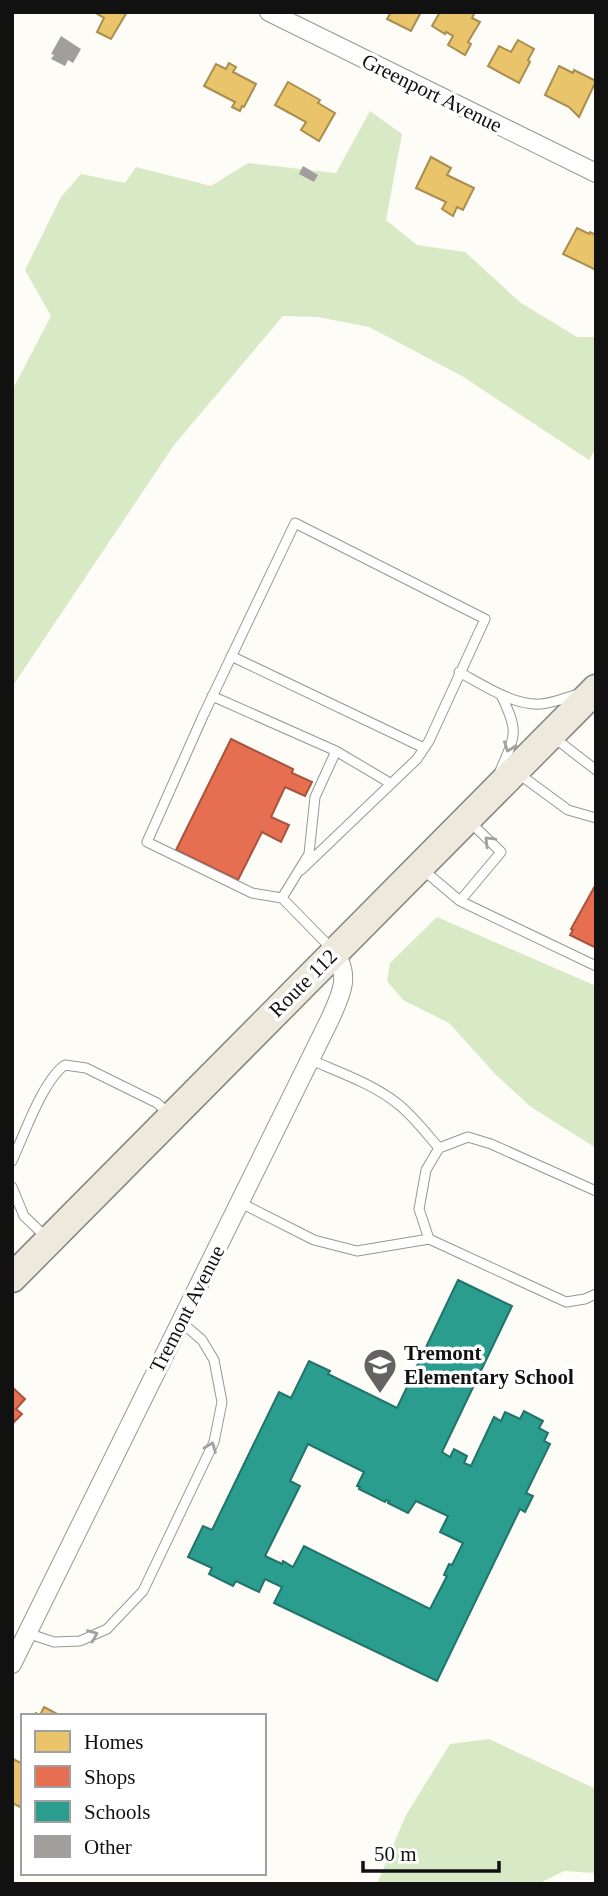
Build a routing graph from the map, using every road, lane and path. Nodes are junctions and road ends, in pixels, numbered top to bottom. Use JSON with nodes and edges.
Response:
{"nodes":[{"id":1,"x":269,"y":12,"type":"edge"},
{"id":2,"x":596,"y":173,"type":"edge"},
{"id":3,"x":231,"y":656,"type":"junction"},
{"id":4,"x":459,"y":672,"type":"junction"},
{"id":5,"x":596,"y":689,"type":"edge"},
{"id":6,"x":501,"y":695,"type":"junction"},
{"id":7,"x":212,"y":696,"type":"junction"},
{"id":8,"x":551,"y":735,"type":"junction"},
{"id":9,"x":424,"y":748,"type":"junction"},
{"id":10,"x":336,"y":751,"type":"junction"},
{"id":11,"x":596,"y":770,"type":"edge"},
{"id":12,"x":515,"y":771,"type":"junction"},
{"id":13,"x":390,"y":783,"type":"junction"},
{"id":14,"x":488,"y":798,"type":"junction"},
{"id":15,"x":596,"y":818,"type":"edge"},
{"id":16,"x":467,"y":819,"type":"junction"},
{"id":17,"x":419,"y":867,"type":"junction"},
{"id":18,"x":301,"y":870,"type":"junction"},
{"id":19,"x":282,"y":898,"type":"junction"},
{"id":20,"x":460,"y":901,"type":"junction"},
{"id":21,"x":335,"y":952,"type":"junction"},
{"id":22,"x":596,"y":966,"type":"edge"},
{"id":23,"x":311,"y":1060,"type":"junction"},
{"id":24,"x":172,"y":1116,"type":"junction"},
{"id":25,"x":439,"y":1148,"type":"junction"},
{"id":26,"x":12,"y":1161,"type":"edge"},
{"id":27,"x":12,"y":1187,"type":"edge"},
{"id":28,"x":596,"y":1191,"type":"edge"},
{"id":29,"x":240,"y":1203,"type":"junction"},
{"id":30,"x":429,"y":1240,"type":"junction"},
{"id":31,"x":50,"y":1241,"type":"junction"},
{"id":32,"x":12,"y":1278,"type":"edge"},
{"id":33,"x":596,"y":1294,"type":"edge"},
{"id":34,"x":181,"y":1322,"type":"junction"},
{"id":35,"x":27,"y":1633,"type":"junction"},
{"id":36,"x":12,"y":1664,"type":"edge"}],
"edges":[{"from":1,"to":2,"type":"street","name":"Greenport Avenue"},
{"from":3,"to":4,"type":"lane"},
{"from":3,"to":7,"type":"lane"},
{"from":3,"to":9,"type":"lane"},
{"from":4,"to":6,"type":"lane"},
{"from":4,"to":9,"type":"lane"},
{"from":5,"to":6,"type":"lane"},
{"from":5,"to":8,"type":"main road","name":"Route 112"},
{"from":6,"to":14,"type":"lane","one_way":true},
{"from":7,"to":10,"type":"lane"},
{"from":7,"to":19,"type":"lane"},
{"from":8,"to":11,"type":"lane"},
{"from":8,"to":12,"type":"main road","name":"Route 112"},
{"from":9,"to":13,"type":"lane"},
{"from":10,"to":13,"type":"lane"},
{"from":10,"to":18,"type":"lane"},
{"from":12,"to":14,"type":"main road","name":"Route 112"},
{"from":12,"to":15,"type":"lane"},
{"from":13,"to":18,"type":"lane"},
{"from":14,"to":16,"type":"main road","name":"Route 112"},
{"from":16,"to":17,"type":"main road","name":"Route 112"},
{"from":20,"to":16,"type":"lane","one_way":true},
{"from":17,"to":20,"type":"lane"},
{"from":17,"to":21,"type":"main road","name":"Route 112"},
{"from":18,"to":19,"type":"lane"},
{"from":19,"to":21,"type":"lane"},
{"from":20,"to":22,"type":"lane"},
{"from":21,"to":23,"type":"street","name":"Tremont Avenue"},
{"from":21,"to":24,"type":"main road","name":"Route 112"},
{"from":23,"to":25,"type":"lane"},
{"from":23,"to":29,"type":"street","name":"Tremont Avenue"},
{"from":24,"to":26,"type":"lane"},
{"from":24,"to":31,"type":"main road","name":"Route 112"},
{"from":25,"to":28,"type":"lane"},
{"from":25,"to":30,"type":"lane"},
{"from":27,"to":31,"type":"lane"},
{"from":29,"to":30,"type":"lane"},
{"from":29,"to":34,"type":"street","name":"Tremont Avenue"},
{"from":30,"to":33,"type":"lane"},
{"from":31,"to":32,"type":"main road","name":"Route 112"},
{"from":34,"to":35,"type":"street","name":"Tremont Avenue"},
{"from":35,"to":34,"type":"lane","one_way":true},
{"from":35,"to":36,"type":"street","name":"Tremont Avenue"}]}
